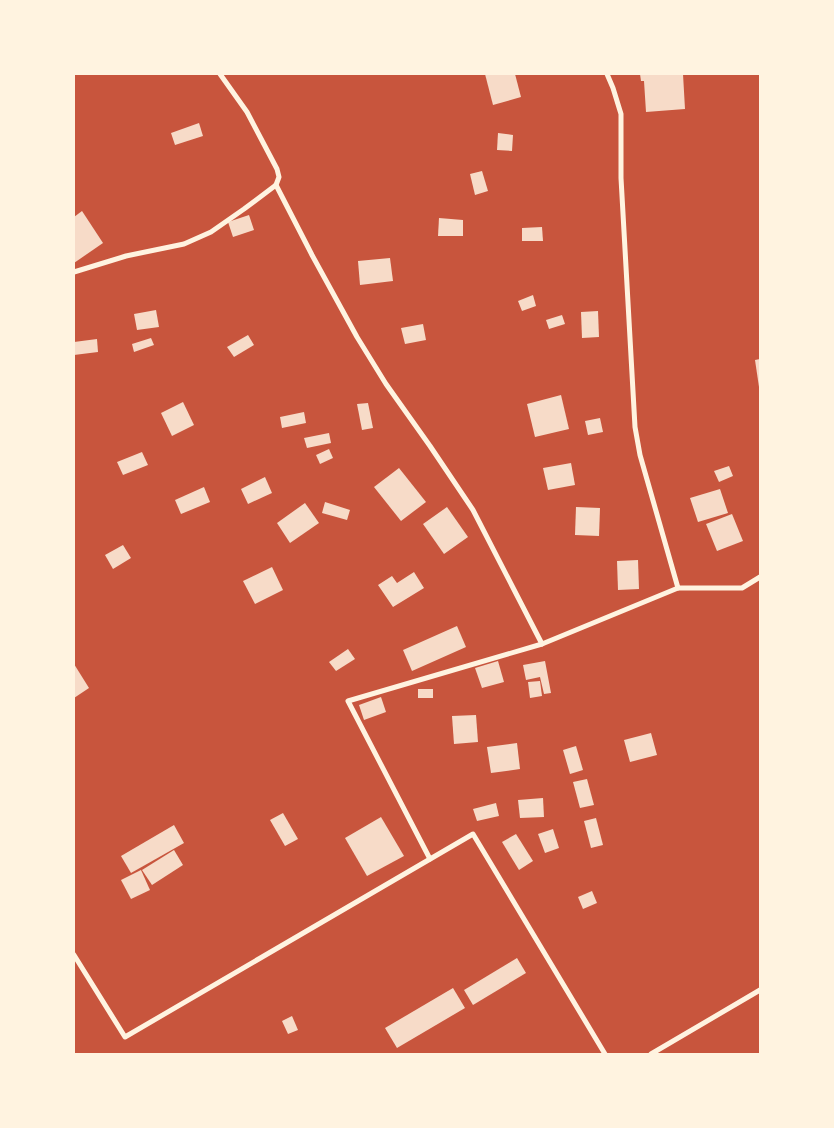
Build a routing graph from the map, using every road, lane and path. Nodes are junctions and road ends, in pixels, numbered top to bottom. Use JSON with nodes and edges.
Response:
{"nodes":[{"id":1,"x":220,"y":74,"type":"edge"},
{"id":2,"x":606,"y":74,"type":"edge"},
{"id":3,"x":276,"y":185,"type":"junction"},
{"id":4,"x":74,"y":272,"type":"edge"},
{"id":5,"x":760,"y":577,"type":"edge"},
{"id":6,"x":678,"y":588,"type":"junction"},
{"id":7,"x":542,"y":644,"type":"junction"},
{"id":8,"x":430,"y":859,"type":"junction"},
{"id":9,"x":74,"y":955,"type":"edge"},
{"id":10,"x":760,"y":990,"type":"edge"},
{"id":11,"x":605,"y":1054,"type":"edge"},
{"id":12,"x":651,"y":1054,"type":"edge"}],
"edges":[{"from":1,"to":3,"type":"street"},
{"from":2,"to":6,"type":"street"},
{"from":3,"to":4,"type":"street"},
{"from":3,"to":7,"type":"street"},
{"from":5,"to":6,"type":"street"},
{"from":6,"to":7,"type":"street"},
{"from":7,"to":8,"type":"street"},
{"from":8,"to":9,"type":"street"},
{"from":8,"to":11,"type":"street"},
{"from":10,"to":12,"type":"street"}]}
